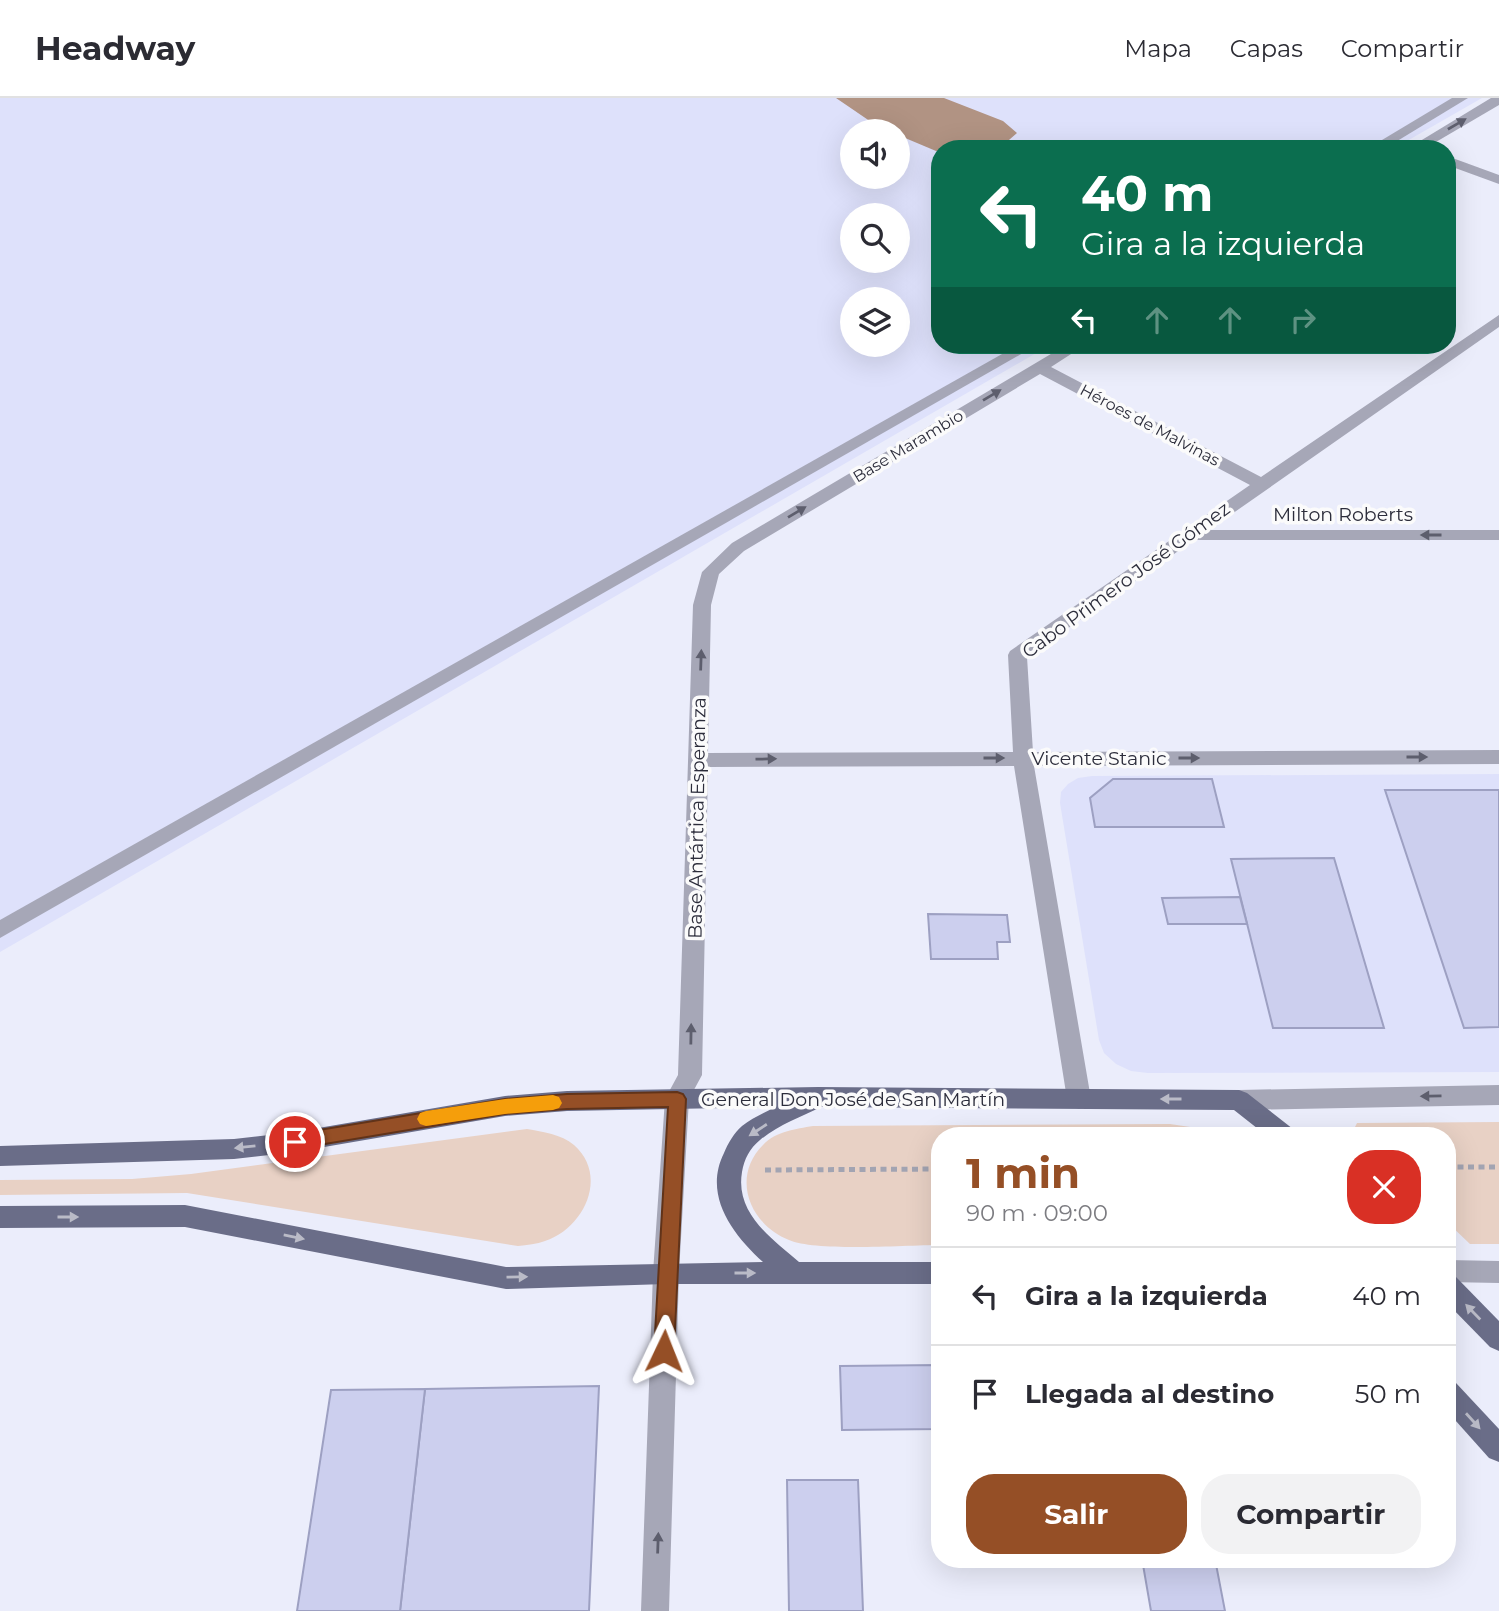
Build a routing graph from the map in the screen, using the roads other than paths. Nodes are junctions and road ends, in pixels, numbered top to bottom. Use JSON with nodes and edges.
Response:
{"nodes":[{"id":1,"x":1461,"y":98,"type":"edge"},
{"id":2,"x":1499,"y":99,"type":"edge"},
{"id":3,"x":1389,"y":140,"type":"edge"},
{"id":4,"x":1430,"y":140,"type":"edge"},
{"id":5,"x":1456,"y":163,"type":"edge"},
{"id":6,"x":1499,"y":180,"type":"edge"},
{"id":7,"x":1499,"y":320,"type":"edge"},
{"id":8,"x":1479,"y":334,"type":"junction"},
{"id":9,"x":1499,"y":343,"type":"edge"},
{"id":10,"x":1456,"y":350,"type":"edge"},
{"id":11,"x":1013,"y":354,"type":"edge"},
{"id":12,"x":1061,"y":354,"type":"edge"},
{"id":13,"x":1450,"y":354,"type":"edge"},
{"id":14,"x":1039,"y":367,"type":"junction"},
{"id":15,"x":1261,"y":484,"type":"junction"},
{"id":16,"x":1188,"y":534,"type":"junction"},
{"id":17,"x":1499,"y":535,"type":"edge"},
{"id":18,"x":738,"y":547,"type":"joint"},
{"id":19,"x":1499,"y":757,"type":"edge"},
{"id":20,"x":1023,"y":758,"type":"junction"},
{"id":21,"x":698,"y":760,"type":"junction"},
{"id":22,"x":0,"y":930,"type":"edge"},
{"id":23,"x":1499,"y":1095,"type":"edge"},
{"id":24,"x":818,"y":1097,"type":"junction"},
{"id":25,"x":677,"y":1099,"type":"junction"},
{"id":26,"x":1079,"y":1099,"type":"junction"},
{"id":27,"x":1239,"y":1100,"type":"junction"},
{"id":28,"x":1274,"y":1127,"type":"edge"},
{"id":29,"x":0,"y":1156,"type":"edge"},
{"id":30,"x":0,"y":1217,"type":"edge"},
{"id":31,"x":1456,"y":1271,"type":"edge"},
{"id":32,"x":1499,"y":1272,"type":"edge"},
{"id":33,"x":666,"y":1273,"type":"junction"},
{"id":34,"x":794,"y":1273,"type":"junction"},
{"id":35,"x":931,"y":1273,"type":"edge"},
{"id":36,"x":1456,"y":1294,"type":"edge"},
{"id":37,"x":1499,"y":1339,"type":"edge"},
{"id":38,"x":1456,"y":1402,"type":"edge"},
{"id":39,"x":1499,"y":1449,"type":"edge"},
{"id":40,"x":655,"y":1611,"type":"edge"}],
"edges":[{"from":1,"to":3,"type":"street"},
{"from":4,"to":2,"type":"street","one_way":true},
{"from":5,"to":6,"type":"street"},
{"from":7,"to":8,"type":"street","name":"Cabo Primero José Gómez"},
{"from":8,"to":9,"type":"street"},
{"from":8,"to":10,"type":"street","name":"Cabo Primero José Gómez"},
{"from":11,"to":22,"type":"street"},
{"from":12,"to":14,"type":"street","name":"Base Marambio"},
{"from":13,"to":15,"type":"street","name":"Cabo Primero José Gómez"},
{"from":14,"to":15,"type":"street","name":"Héroes de Malvinas"},
{"from":18,"to":14,"type":"street","name":"Base Marambio","one_way":true},
{"from":15,"to":16,"type":"street","name":"Cabo Primero José Gómez"},
{"from":17,"to":16,"type":"street","name":"Milton Roberts","one_way":true},
{"from":16,"to":20,"type":"street","name":"Cabo Primero José Gómez"},
{"from":21,"to":18,"type":"street","name":"Base Antártica Esperanza","one_way":true},
{"from":20,"to":19,"type":"street","name":"Vicente Stanic","one_way":true},
{"from":21,"to":20,"type":"street","name":"Vicente Stanic","one_way":true},
{"from":20,"to":26,"type":"street","name":"Cabo Primero José Gómez"},
{"from":25,"to":21,"type":"street","name":"Base Antártica Esperanza","one_way":true},
{"from":23,"to":27,"type":"street","name":"General Don José de San Martín","one_way":true},
{"from":24,"to":25,"type":"main road","name":"General Don José de San Martín"},
{"from":24,"to":26,"type":"main road","name":"General Don José de San Martín"},
{"from":24,"to":34,"type":"main road","one_way":true},
{"from":25,"to":29,"type":"main road","name":"General Don José de San Martín","one_way":true},
{"from":25,"to":33,"type":"street","name":"Base Antártica Esperanza"},
{"from":27,"to":26,"type":"main road","name":"General Don José de San Martín","one_way":true},
{"from":27,"to":28,"type":"main road"},
{"from":30,"to":33,"type":"main road","one_way":true},
{"from":31,"to":32,"type":"street"},
{"from":33,"to":34,"type":"main road","one_way":true},
{"from":40,"to":33,"type":"street","name":"Base Antártica Esperanza","one_way":true},
{"from":34,"to":35,"type":"main road"},
{"from":37,"to":36,"type":"main road","one_way":true},
{"from":38,"to":39,"type":"main road","one_way":true}]}
